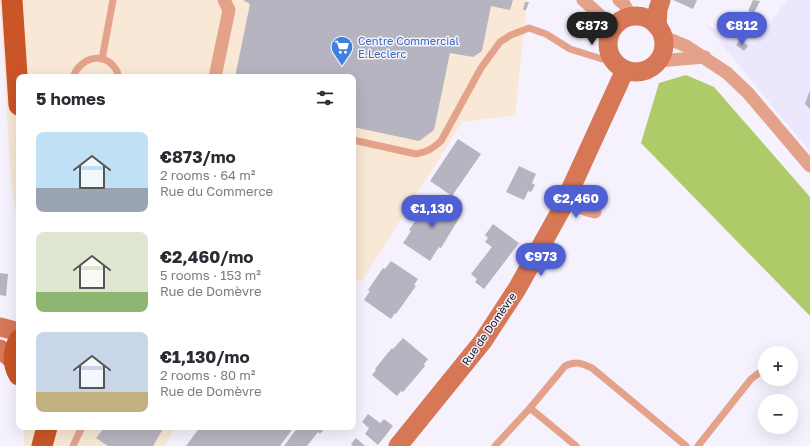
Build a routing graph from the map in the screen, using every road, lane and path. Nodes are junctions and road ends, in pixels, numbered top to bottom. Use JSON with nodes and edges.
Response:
{"nodes":[{"id":1,"x":113,"y":0,"type":"edge"},
{"id":2,"x":224,"y":0,"type":"edge"},
{"id":3,"x":584,"y":0,"type":"edge"},
{"id":4,"x":619,"y":0,"type":"edge"},
{"id":5,"x":649,"y":0,"type":"edge"},
{"id":6,"x":661,"y":0,"type":"edge"},
{"id":7,"x":13,"y":2,"type":"edge"},
{"id":8,"x":634,"y":16,"type":"junction"},
{"id":9,"x":613,"y":27,"type":"junction"},
{"id":10,"x":660,"y":31,"type":"junction"},
{"id":11,"x":611,"y":57,"type":"junction"},
{"id":12,"x":704,"y":57,"type":"junction"},
{"id":13,"x":102,"y":59,"type":"junction"},
{"id":14,"x":658,"y":60,"type":"junction"},
{"id":15,"x":625,"y":70,"type":"junction"},
{"id":16,"x":17,"y":74,"type":"edge"},
{"id":17,"x":74,"y":74,"type":"edge"},
{"id":18,"x":118,"y":74,"type":"edge"},
{"id":19,"x":216,"y":74,"type":"edge"},
{"id":20,"x":356,"y":141,"type":"edge"},
{"id":21,"x":810,"y":166,"type":"edge"},
{"id":22,"x":565,"y":201,"type":"junction"},
{"id":23,"x":595,"y":212,"type":"dead end"},
{"id":24,"x":0,"y":327,"type":"edge"},
{"id":25,"x":16,"y":331,"type":"edge"},
{"id":26,"x":16,"y":346,"type":"edge"},
{"id":27,"x":11,"y":362,"type":"edge"},
{"id":28,"x":758,"y":374,"type":"edge"},
{"id":29,"x":530,"y":408,"type":"junction"},
{"id":30,"x":36,"y":430,"type":"edge"},
{"id":31,"x":46,"y":430,"type":"edge"},
{"id":32,"x":81,"y":430,"type":"edge"},
{"id":33,"x":36,"y":446,"type":"edge"},
{"id":34,"x":42,"y":446,"type":"edge"},
{"id":35,"x":74,"y":446,"type":"edge"},
{"id":36,"x":398,"y":446,"type":"edge"},
{"id":37,"x":495,"y":446,"type":"edge"},
{"id":38,"x":576,"y":446,"type":"edge"},
{"id":39,"x":686,"y":446,"type":"edge"},
{"id":40,"x":698,"y":446,"type":"edge"}],
"edges":[{"from":1,"to":13,"type":"lane"},
{"from":2,"to":19,"type":"street"},
{"from":3,"to":9,"type":"street"},
{"from":4,"to":8,"type":"street"},
{"from":5,"to":8,"type":"street"},
{"from":6,"to":10,"type":"street"},
{"from":7,"to":16,"type":"main road"},
{"from":8,"to":9,"type":"street"},
{"from":8,"to":10,"type":"street"},
{"from":9,"to":11,"type":"street"},
{"from":10,"to":12,"type":"street"},
{"from":10,"to":14,"type":"street"},
{"from":11,"to":15,"type":"street"},
{"from":11,"to":20,"type":"lane"},
{"from":12,"to":14,"type":"street"},
{"from":12,"to":21,"type":"street"},
{"from":13,"to":17,"type":"lane"},
{"from":13,"to":18,"type":"lane"},
{"from":14,"to":15,"type":"street"},
{"from":15,"to":22,"type":"street","name":"Rue de Domèvre"},
{"from":22,"to":23,"type":"street"},
{"from":22,"to":36,"type":"street","name":"Rue de Domèvre"},
{"from":24,"to":25,"type":"street"},
{"from":26,"to":27,"type":"main road"},
{"from":28,"to":40,"type":"lane"},
{"from":29,"to":37,"type":"lane"},
{"from":29,"to":38,"type":"lane"},
{"from":29,"to":39,"type":"lane"},
{"from":30,"to":33,"type":"main road"},
{"from":31,"to":34,"type":"main road"},
{"from":32,"to":35,"type":"lane"}]}
